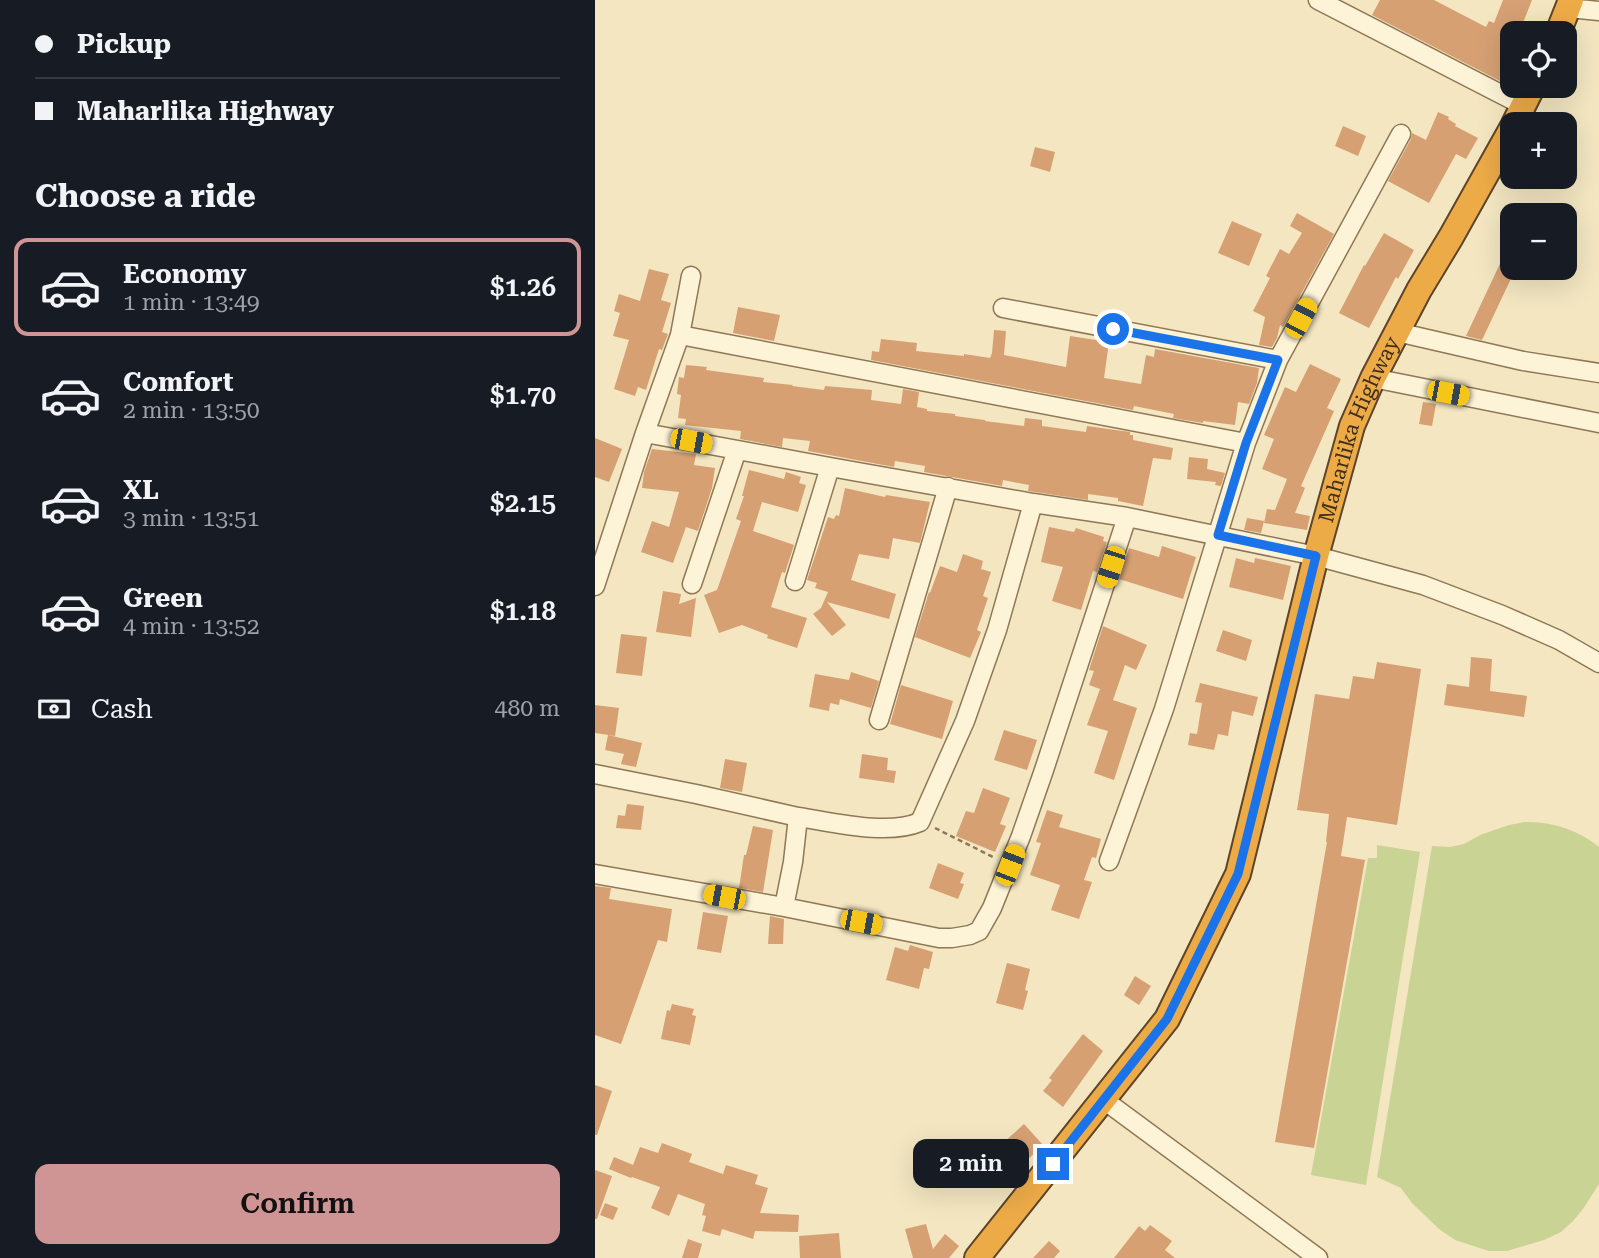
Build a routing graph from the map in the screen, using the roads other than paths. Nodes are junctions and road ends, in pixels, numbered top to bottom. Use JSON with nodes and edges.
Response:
{"nodes":[{"id":1,"x":1318,"y":0,"type":"edge"},
{"id":2,"x":1570,"y":4,"type":"edge"},
{"id":3,"x":1599,"y":10,"type":"edge"},
{"id":4,"x":1562,"y":21,"type":"edge"},
{"id":5,"x":1521,"y":111,"type":"edge"},
{"id":6,"x":1401,"y":134,"type":"dead end"},
{"id":7,"x":691,"y":276,"type":"dead end"},
{"id":8,"x":1003,"y":308,"type":"dead end"},
{"id":9,"x":1397,"y":332,"type":"junction"},
{"id":10,"x":680,"y":335,"type":"junction"},
{"id":11,"x":1278,"y":360,"type":"junction"},
{"id":12,"x":1599,"y":373,"type":"edge"},
{"id":13,"x":1373,"y":378,"type":"junction"},
{"id":14,"x":1599,"y":424,"type":"edge"},
{"id":15,"x":645,"y":433,"type":"junction"},
{"id":16,"x":1246,"y":443,"type":"junction"},
{"id":17,"x":737,"y":450,"type":"junction"},
{"id":18,"x":830,"y":467,"type":"junction"},
{"id":19,"x":948,"y":487,"type":"junction"},
{"id":20,"x":1033,"y":503,"type":"junction"},
{"id":21,"x":1127,"y":517,"type":"junction"},
{"id":22,"x":1218,"y":535,"type":"junction"},
{"id":23,"x":1316,"y":556,"type":"junction"},
{"id":24,"x":795,"y":581,"type":"dead end"},
{"id":25,"x":692,"y":584,"type":"dead end"},
{"id":26,"x":595,"y":586,"type":"edge"},
{"id":27,"x":1599,"y":663,"type":"edge"},
{"id":28,"x":879,"y":720,"type":"dead end"},
{"id":29,"x":595,"y":774,"type":"edge"},
{"id":30,"x":798,"y":817,"type":"junction"},
{"id":31,"x":1109,"y":861,"type":"dead end"},
{"id":32,"x":595,"y":874,"type":"edge"},
{"id":33,"x":784,"y":907,"type":"junction"},
{"id":34,"x":1104,"y":1100,"type":"junction"},
{"id":35,"x":985,"y":1255,"type":"edge"},
{"id":36,"x":1318,"y":1258,"type":"edge"}],
"edges":[{"from":1,"to":5,"type":"street"},
{"from":2,"to":3,"type":"street"},
{"from":2,"to":4,"type":"highway"},
{"from":5,"to":9,"type":"highway","name":"Maharlika Highway"},
{"from":6,"to":11,"type":"street"},
{"from":7,"to":10,"type":"street"},
{"from":8,"to":11,"type":"street"},
{"from":9,"to":12,"type":"street"},
{"from":9,"to":13,"type":"highway","name":"Maharlika Highway"},
{"from":10,"to":15,"type":"street"},
{"from":10,"to":16,"type":"street"},
{"from":11,"to":16,"type":"street"},
{"from":13,"to":14,"type":"street"},
{"from":13,"to":23,"type":"highway","name":"Maharlika Highway"},
{"from":15,"to":17,"type":"street"},
{"from":15,"to":26,"type":"street"},
{"from":16,"to":22,"type":"street"},
{"from":17,"to":18,"type":"street"},
{"from":17,"to":25,"type":"street"},
{"from":18,"to":19,"type":"street"},
{"from":18,"to":24,"type":"street"},
{"from":19,"to":20,"type":"street"},
{"from":19,"to":28,"type":"street"},
{"from":20,"to":21,"type":"street"},
{"from":20,"to":30,"type":"street"},
{"from":21,"to":22,"type":"street"},
{"from":21,"to":33,"type":"street"},
{"from":22,"to":23,"type":"street"},
{"from":22,"to":31,"type":"street"},
{"from":23,"to":27,"type":"street"},
{"from":23,"to":34,"type":"highway","name":"Maharlika Highway"},
{"from":29,"to":30,"type":"street"},
{"from":30,"to":33,"type":"street"},
{"from":32,"to":33,"type":"street"},
{"from":34,"to":35,"type":"highway","name":"Maharlika Highway"},
{"from":34,"to":36,"type":"street"}]}
